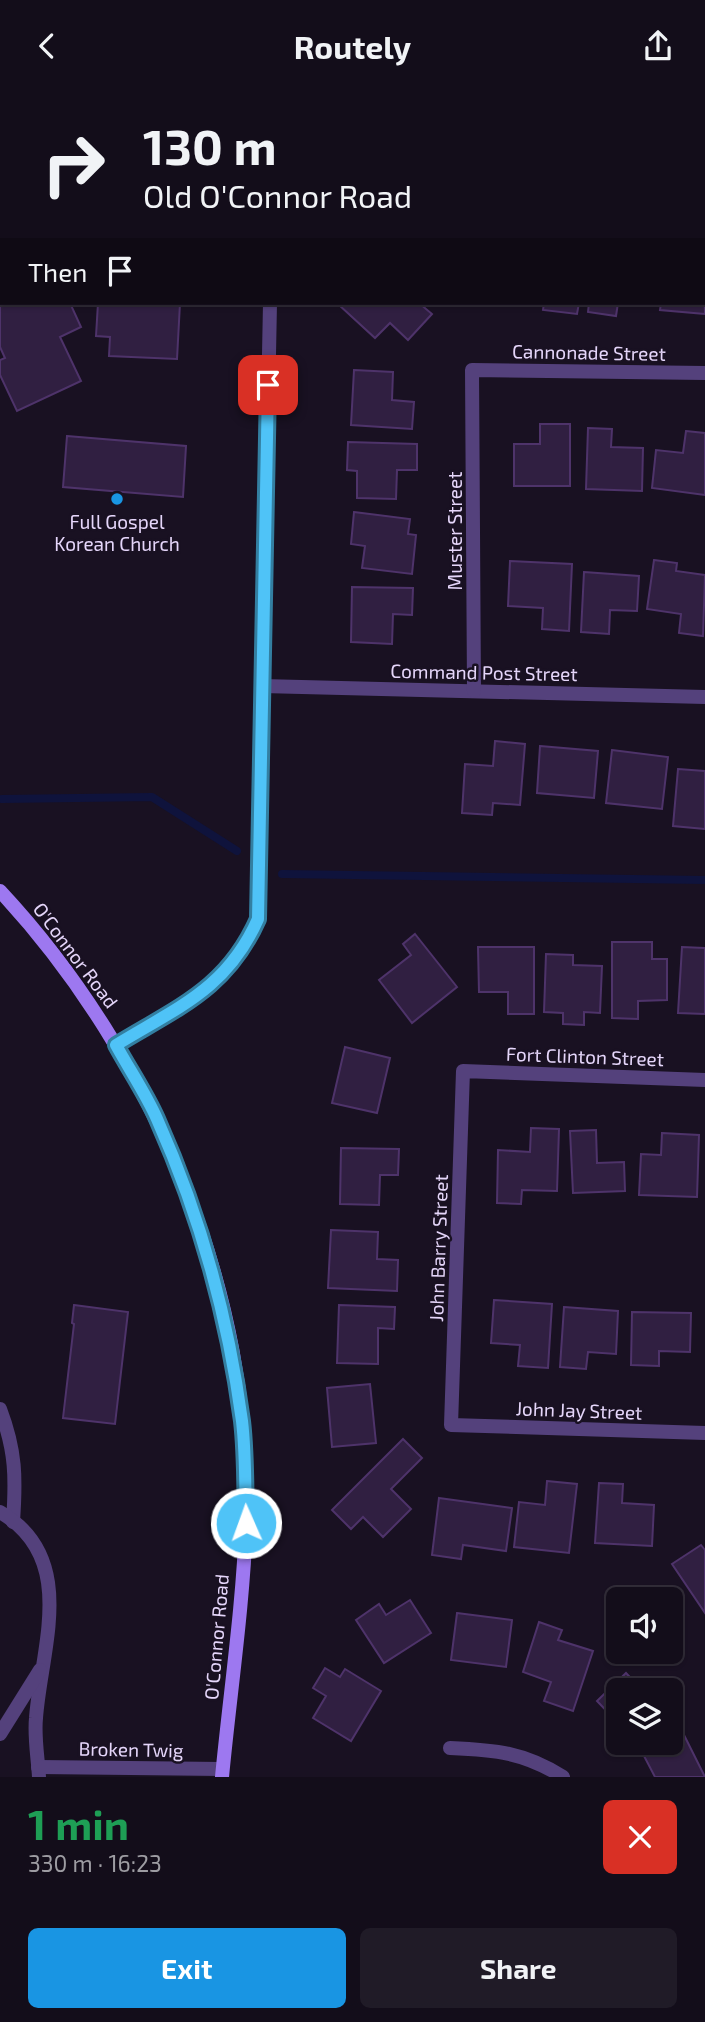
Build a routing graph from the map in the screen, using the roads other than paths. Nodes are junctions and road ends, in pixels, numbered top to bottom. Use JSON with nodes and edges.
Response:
{"nodes":[{"id":1,"x":270,"y":305,"type":"edge"},
{"id":2,"x":472,"y":370,"type":"joint"},
{"id":3,"x":705,"y":373,"type":"edge"},
{"id":4,"x":262,"y":686,"type":"junction"},
{"id":5,"x":474,"y":691,"type":"junction"},
{"id":6,"x":705,"y":697,"type":"edge"},
{"id":7,"x":0,"y":891,"type":"edge"},
{"id":8,"x":116,"y":1045,"type":"junction"},
{"id":9,"x":463,"y":1071,"type":"joint"},
{"id":10,"x":705,"y":1080,"type":"edge"},
{"id":11,"x":0,"y":1409,"type":"edge"},
{"id":12,"x":451,"y":1425,"type":"joint"},
{"id":13,"x":705,"y":1433,"type":"edge"},
{"id":14,"x":0,"y":1513,"type":"edge"},
{"id":15,"x":13,"y":1522,"type":"junction"},
{"id":16,"x":42,"y":1666,"type":"junction"},
{"id":17,"x":0,"y":1734,"type":"edge"},
{"id":18,"x":450,"y":1748,"type":"dead end"},
{"id":19,"x":38,"y":1772,"type":"edge"},
{"id":20,"x":222,"y":1773,"type":"edge"},
{"id":21,"x":563,"y":1777,"type":"edge"}],
"edges":[{"from":1,"to":4,"type":"street"},
{"from":2,"to":3,"type":"street","name":"Cannonade Street"},
{"from":2,"to":5,"type":"street","name":"Muster Street"},
{"from":4,"to":5,"type":"street","name":"Command Post Street"},
{"from":4,"to":8,"type":"street"},
{"from":5,"to":6,"type":"street","name":"Command Post Street"},
{"from":7,"to":8,"type":"main road","name":"O'Connor Road"},
{"from":8,"to":20,"type":"main road","name":"O'Connor Road"},
{"from":9,"to":10,"type":"street","name":"Fort Clinton Street"},
{"from":9,"to":12,"type":"street","name":"John Barry Street"},
{"from":11,"to":15,"type":"street"},
{"from":12,"to":13,"type":"street","name":"John Jay Street"},
{"from":14,"to":15,"type":"street"},
{"from":15,"to":16,"type":"street"},
{"from":16,"to":17,"type":"street"},
{"from":16,"to":19,"type":"street"},
{"from":18,"to":21,"type":"street"},
{"from":19,"to":20,"type":"street","name":"Broken Twig"}]}
